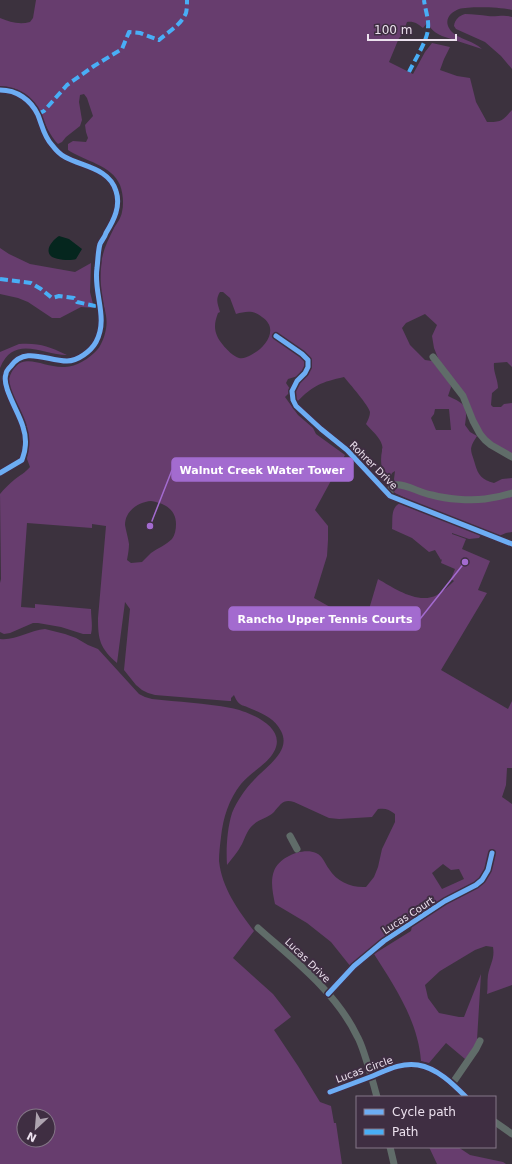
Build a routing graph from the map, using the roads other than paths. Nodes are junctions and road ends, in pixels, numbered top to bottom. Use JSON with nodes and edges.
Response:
{"nodes":[{"id":1,"x":0,"y":90,"type":"edge"},
{"id":2,"x":276,"y":336,"type":"dead end"},
{"id":3,"x":433,"y":357,"type":"dead end"},
{"id":4,"x":512,"y":457,"type":"edge"},
{"id":5,"x":0,"y":473,"type":"edge"},
{"id":6,"x":512,"y":494,"type":"edge"},
{"id":7,"x":390,"y":496,"type":"junction"},
{"id":8,"x":512,"y":544,"type":"edge"},
{"id":9,"x":290,"y":836,"type":"dead end"},
{"id":10,"x":297,"y":849,"type":"dead end"},
{"id":11,"x":492,"y":853,"type":"dead end"},
{"id":12,"x":258,"y":928,"type":"dead end"},
{"id":13,"x":328,"y":994,"type":"junction"},
{"id":14,"x":480,"y":1041,"type":"dead end"},
{"id":15,"x":372,"y":1076,"type":"junction"},
{"id":16,"x":452,"y":1084,"type":"junction"},
{"id":17,"x":330,"y":1092,"type":"dead end"},
{"id":18,"x":378,"y":1096,"type":"edge"},
{"id":19,"x":465,"y":1096,"type":"edge"},
{"id":20,"x":496,"y":1123,"type":"edge"},
{"id":21,"x":512,"y":1134,"type":"edge"},
{"id":22,"x":390,"y":1148,"type":"edge"},
{"id":23,"x":394,"y":1164,"type":"edge"}],
"edges":[{"from":1,"to":5,"type":"street"},
{"from":2,"to":7,"type":"street","name":"Rohrer Drive"},
{"from":3,"to":4,"type":"street"},
{"from":6,"to":7,"type":"street"},
{"from":7,"to":8,"type":"street","name":"Rohrer Drive"},
{"from":9,"to":10,"type":"street"},
{"from":11,"to":13,"type":"street","name":"Lucas Court"},
{"from":12,"to":13,"type":"street","name":"Lucas Drive"},
{"from":13,"to":15,"type":"street","name":"Lucas Drive"},
{"from":14,"to":16,"type":"street"},
{"from":15,"to":16,"type":"street","name":"Lucas Circle"},
{"from":15,"to":17,"type":"street","name":"Lucas Circle"},
{"from":15,"to":18,"type":"street","name":"Lucas Drive"},
{"from":16,"to":19,"type":"street","name":"Lucas Circle"},
{"from":20,"to":21,"type":"street"},
{"from":22,"to":23,"type":"street"}]}
